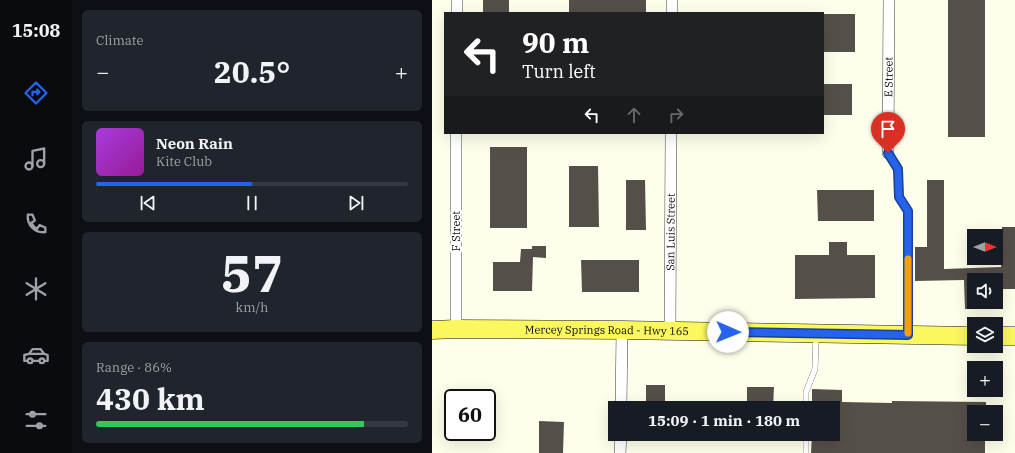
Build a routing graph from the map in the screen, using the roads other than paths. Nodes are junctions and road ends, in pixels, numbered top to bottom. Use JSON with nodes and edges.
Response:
{"nodes":[{"id":1,"x":457,"y":0,"type":"edge"},
{"id":2,"x":672,"y":0,"type":"edge"},
{"id":3,"x":889,"y":0,"type":"edge"},
{"id":4,"x":457,"y":12,"type":"edge"},
{"id":5,"x":672,"y":12,"type":"edge"},
{"id":6,"x":456,"y":134,"type":"edge"},
{"id":7,"x":671,"y":134,"type":"edge"},
{"id":8,"x":888,"y":153,"type":"joint"},
{"id":9,"x":456,"y":329,"type":"junction"},
{"id":10,"x":432,"y":330,"type":"edge"},
{"id":11,"x":622,"y":330,"type":"junction"},
{"id":12,"x":670,"y":331,"type":"junction"},
{"id":13,"x":816,"y":333,"type":"junction"},
{"id":14,"x":908,"y":335,"type":"junction"},
{"id":15,"x":967,"y":336,"type":"edge"},
{"id":16,"x":1003,"y":336,"type":"edge"},
{"id":17,"x":1015,"y":336,"type":"edge"},
{"id":18,"x":621,"y":401,"type":"edge"},
{"id":19,"x":806,"y":401,"type":"edge"},
{"id":20,"x":620,"y":441,"type":"edge"},
{"id":21,"x":806,"y":441,"type":"edge"},
{"id":22,"x":620,"y":453,"type":"edge"},
{"id":23,"x":806,"y":453,"type":"edge"}],
"edges":[{"from":1,"to":4,"type":"street"},
{"from":2,"to":5,"type":"street"},
{"from":3,"to":8,"type":"street","name":"E Street"},
{"from":6,"to":9,"type":"street","name":"F Street"},
{"from":7,"to":12,"type":"street","name":"San Luis Street"},
{"from":8,"to":14,"type":"lane"},
{"from":9,"to":10,"type":"main road","name":"Mercey Springs Road - Hwy 165"},
{"from":9,"to":11,"type":"main road","name":"Mercey Springs Road - Hwy 165"},
{"from":11,"to":12,"type":"main road","name":"Mercey Springs Road - Hwy 165"},
{"from":11,"to":18,"type":"street"},
{"from":12,"to":13,"type":"main road","name":"Mercey Springs Road - Hwy 165"},
{"from":13,"to":14,"type":"main road","name":"Mercey Springs Road - Hwy 165"},
{"from":13,"to":19,"type":"lane"},
{"from":14,"to":15,"type":"main road","name":"Mercey Springs Road - Hwy 165"},
{"from":16,"to":17,"type":"main road"},
{"from":20,"to":22,"type":"street"},
{"from":21,"to":23,"type":"lane"}]}
